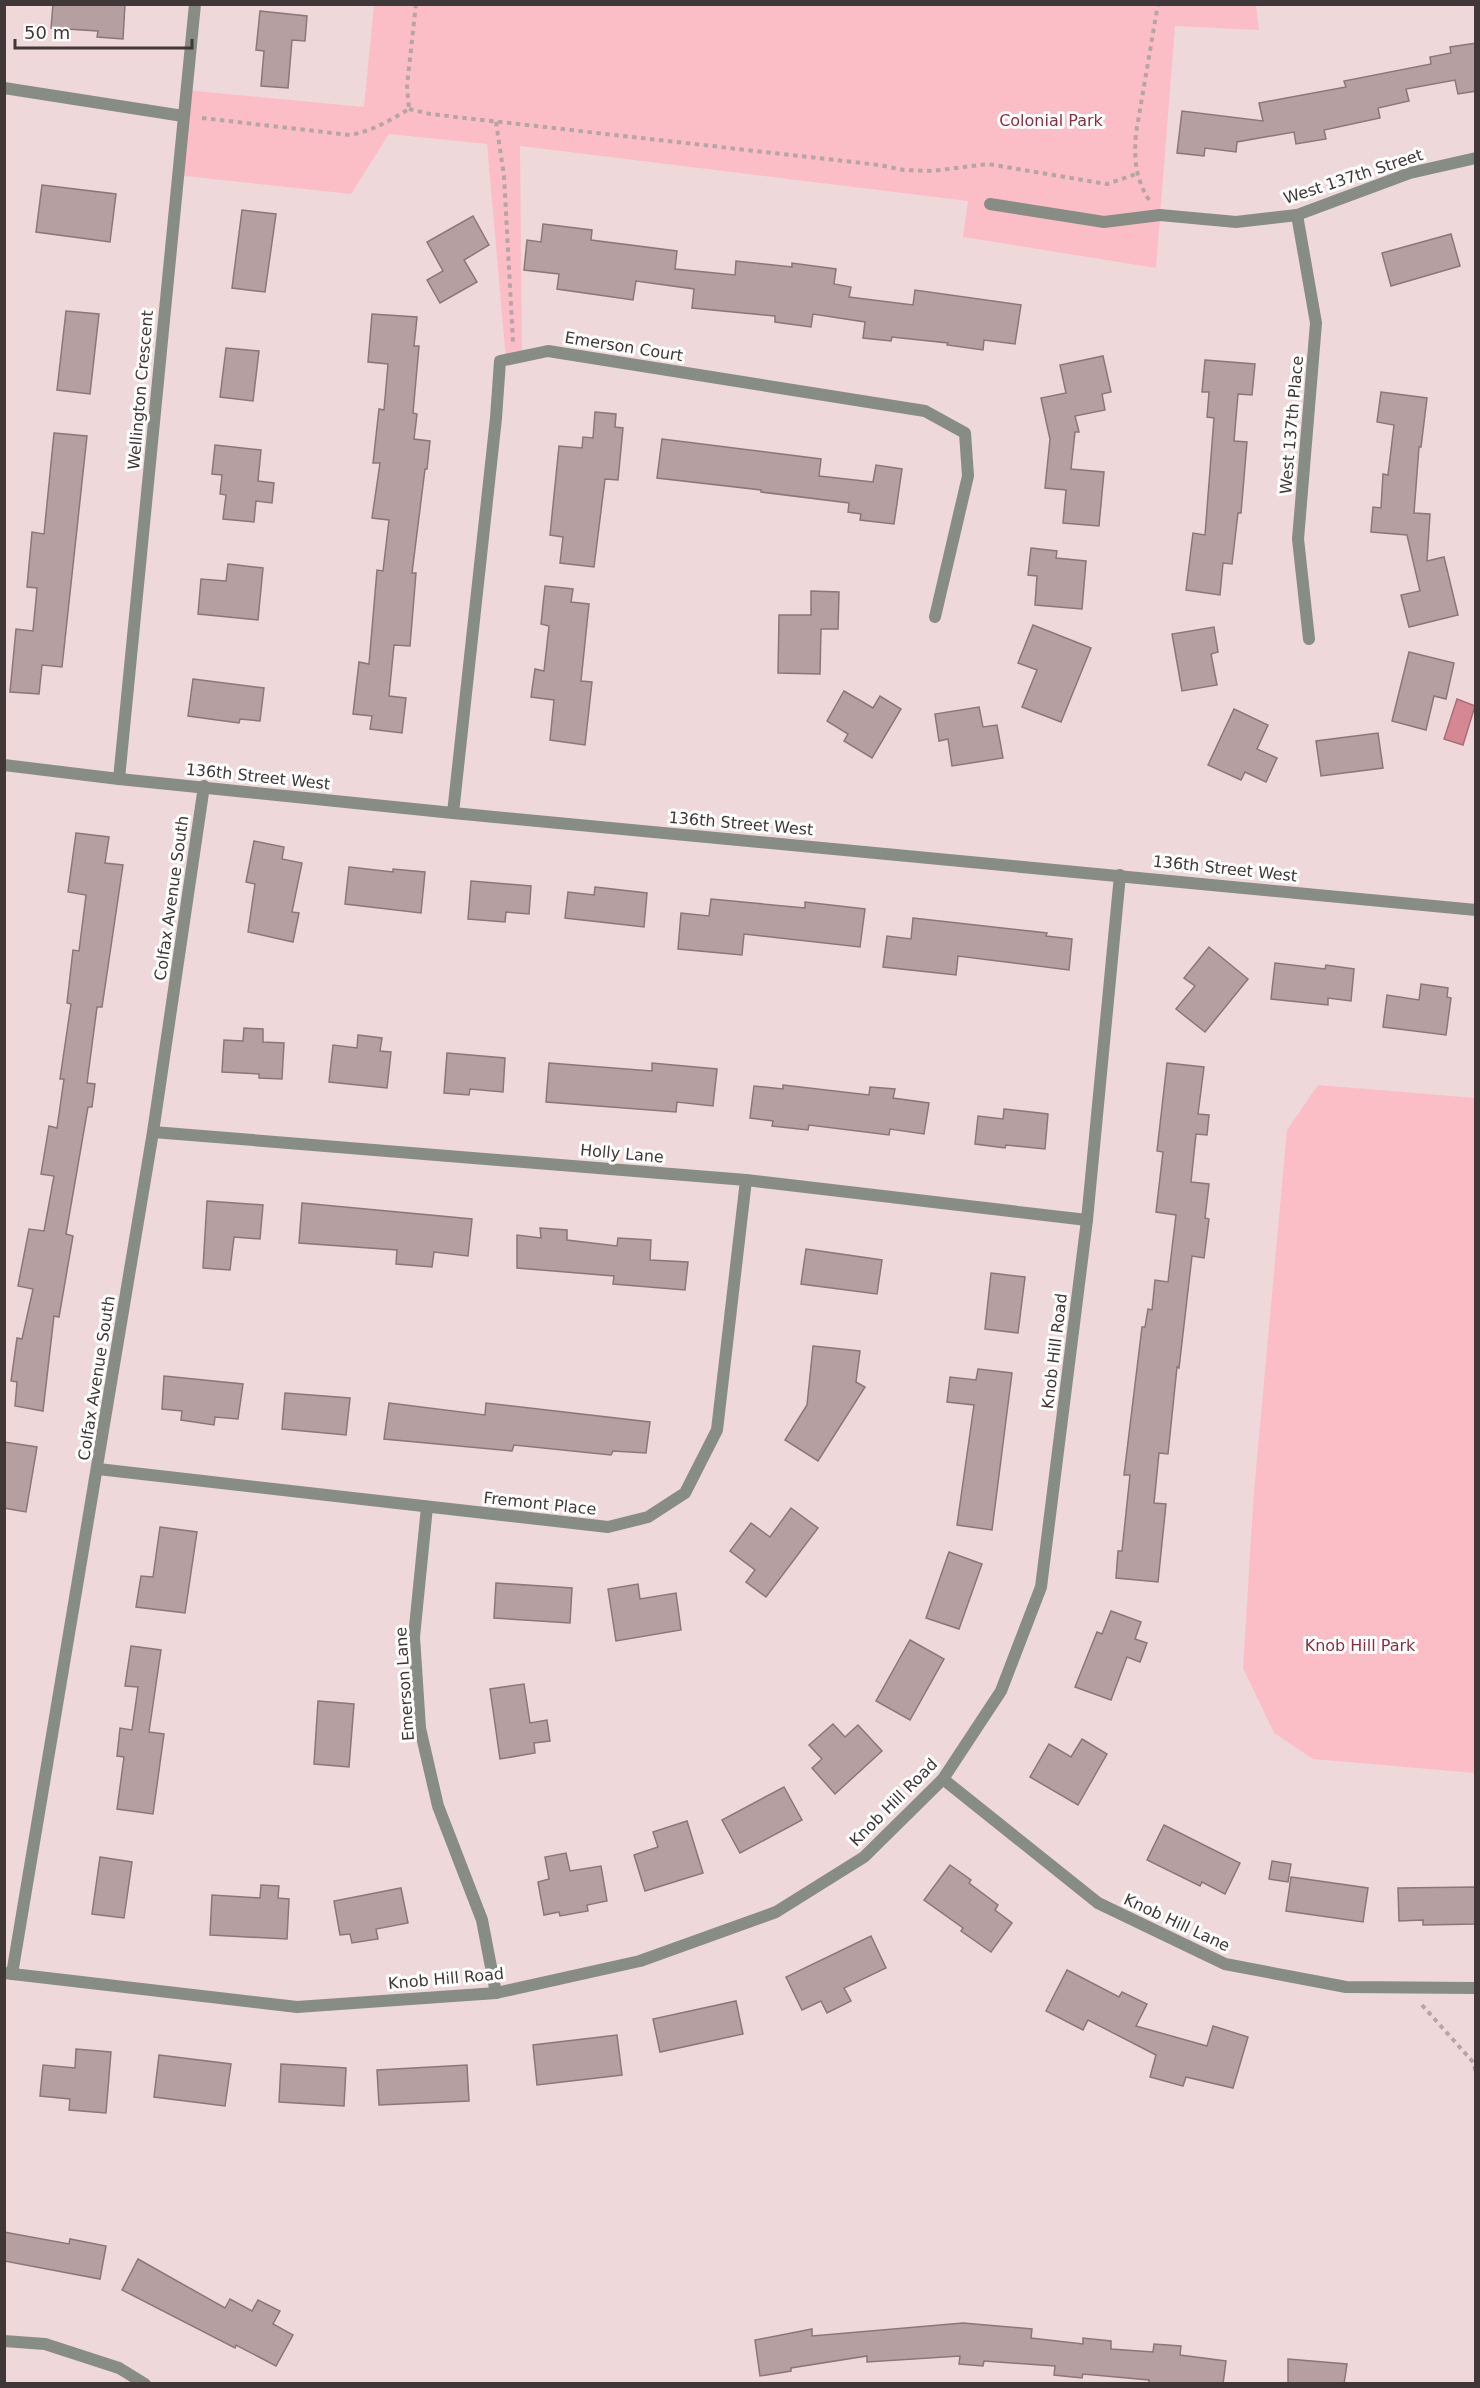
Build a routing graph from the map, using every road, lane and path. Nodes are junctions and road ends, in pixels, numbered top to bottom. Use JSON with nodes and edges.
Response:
{"nodes":[{"id":1,"x":195,"y":4,"type":"edge"},
{"id":2,"x":416,"y":4,"type":"edge"},
{"id":3,"x":1158,"y":4,"type":"edge"},
{"id":4,"x":4,"y":88,"type":"edge"},
{"id":5,"x":409,"y":109,"type":"junction"},
{"id":6,"x":183,"y":116,"type":"junction"},
{"id":7,"x":496,"y":122,"type":"junction"},
{"id":8,"x":1476,"y":158,"type":"edge"},
{"id":9,"x":1136,"y":174,"type":"junction"},
{"id":10,"x":990,"y":204,"type":"dead end"},
{"id":11,"x":1160,"y":215,"type":"junction"},
{"id":12,"x":1297,"y":215,"type":"junction"},
{"id":13,"x":514,"y":358,"type":"junction"},
{"id":14,"x":935,"y":617,"type":"dead end"},
{"id":15,"x":1309,"y":639,"type":"dead end"},
{"id":16,"x":4,"y":765,"type":"edge"},
{"id":17,"x":119,"y":779,"type":"junction"},
{"id":18,"x":204,"y":786,"type":"junction"},
{"id":19,"x":453,"y":813,"type":"junction"},
{"id":20,"x":1120,"y":875,"type":"junction"},
{"id":21,"x":1476,"y":910,"type":"edge"},
{"id":22,"x":153,"y":1132,"type":"junction"},
{"id":23,"x":746,"y":1180,"type":"junction"},
{"id":24,"x":1087,"y":1220,"type":"junction"},
{"id":25,"x":98,"y":1469,"type":"junction"},
{"id":26,"x":427,"y":1507,"type":"junction"},
{"id":27,"x":943,"y":1779,"type":"junction"},
{"id":28,"x":8,"y":1974,"type":"edge"},
{"id":29,"x":1406,"y":1987,"type":"junction"},
{"id":30,"x":1476,"y":1988,"type":"edge"},
{"id":31,"x":496,"y":1993,"type":"junction"},
{"id":32,"x":1476,"y":2072,"type":"edge"},
{"id":33,"x":4,"y":2341,"type":"edge"},
{"id":34,"x":145,"y":2384,"type":"edge"}],
"edges":[{"from":1,"to":6,"type":"street","name":"Wellington Crescent"},
{"from":2,"to":5,"type":"path"},
{"from":3,"to":9,"type":"path"},
{"from":4,"to":6,"type":"street"},
{"from":5,"to":6,"type":"path"},
{"from":5,"to":7,"type":"path"},
{"from":6,"to":17,"type":"street","name":"Wellington Crescent"},
{"from":7,"to":9,"type":"path"},
{"from":7,"to":13,"type":"path"},
{"from":8,"to":12,"type":"street","name":"West 137th Street"},
{"from":9,"to":11,"type":"path"},
{"from":10,"to":11,"type":"street","name":"West 137th Street"},
{"from":11,"to":12,"type":"street","name":"West 137th Street"},
{"from":12,"to":15,"type":"street","name":"West 137th Place"},
{"from":13,"to":14,"type":"street","name":"Emerson Court"},
{"from":13,"to":19,"type":"street"},
{"from":16,"to":17,"type":"street","name":"136th Street West"},
{"from":17,"to":18,"type":"street","name":"136th Street West"},
{"from":18,"to":19,"type":"street","name":"136th Street West"},
{"from":18,"to":22,"type":"street","name":"Colfax Avenue South"},
{"from":19,"to":20,"type":"street","name":"136th Street West"},
{"from":20,"to":21,"type":"street","name":"136th Street West"},
{"from":20,"to":24,"type":"street","name":"Knob Hill Road"},
{"from":22,"to":23,"type":"street","name":"Holly Lane"},
{"from":22,"to":25,"type":"street","name":"Colfax Avenue South"},
{"from":23,"to":24,"type":"street","name":"Holly Lane"},
{"from":23,"to":26,"type":"street","name":"Fremont Place"},
{"from":24,"to":27,"type":"street","name":"Knob Hill Road"},
{"from":25,"to":26,"type":"street","name":"Fremont Place"},
{"from":25,"to":28,"type":"street","name":"Colfax Avenue South"},
{"from":26,"to":31,"type":"street","name":"Emerson Lane"},
{"from":27,"to":29,"type":"street","name":"Knob Hill Lane"},
{"from":27,"to":31,"type":"street","name":"Knob Hill Road"},
{"from":28,"to":31,"type":"street","name":"Knob Hill Road"},
{"from":29,"to":30,"type":"street","name":"Knob Hill Lane"},
{"from":29,"to":32,"type":"path"},
{"from":33,"to":34,"type":"street"}]}
